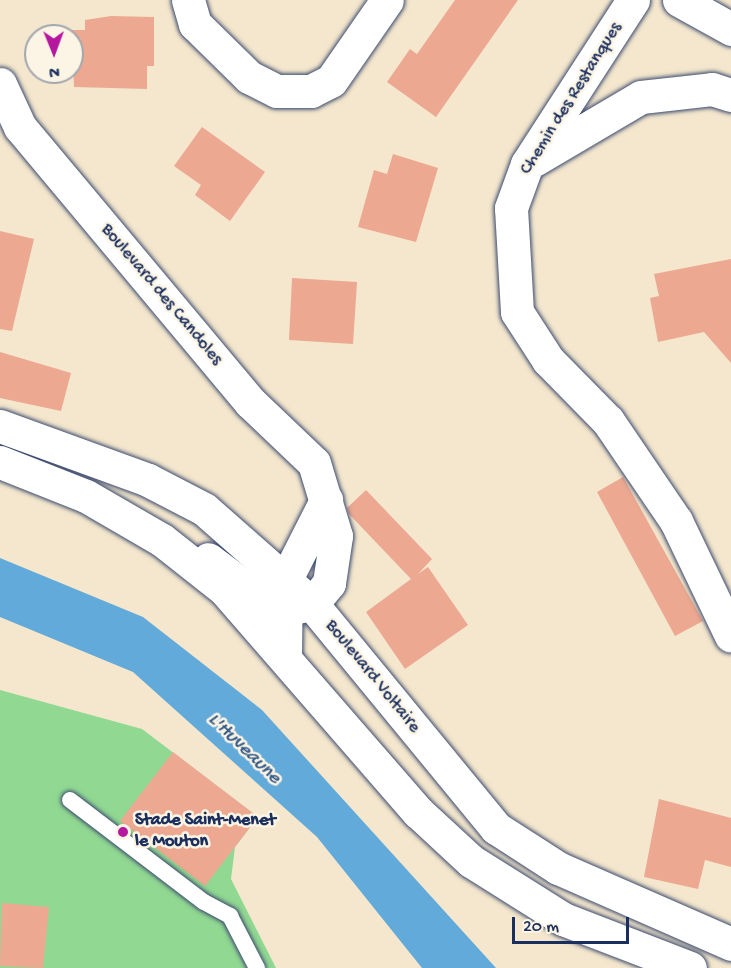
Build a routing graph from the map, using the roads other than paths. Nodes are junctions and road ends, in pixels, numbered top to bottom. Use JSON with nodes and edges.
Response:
{"nodes":[{"id":1,"x":188,"y":0,"type":"edge"},
{"id":2,"x":387,"y":0,"type":"edge"},
{"id":3,"x":633,"y":0,"type":"edge"},
{"id":4,"x":678,"y":0,"type":"edge"},
{"id":5,"x":731,"y":29,"type":"edge"},
{"id":6,"x":0,"y":84,"type":"edge"},
{"id":7,"x":731,"y":95,"type":"edge"},
{"id":8,"x":527,"y":164,"type":"junction"},
{"id":9,"x":0,"y":426,"type":"edge"},
{"id":10,"x":0,"y":462,"type":"edge"},
{"id":11,"x":108,"y":509,"type":"junction"},
{"id":12,"x":295,"y":598,"type":"junction"},
{"id":13,"x":731,"y":636,"type":"edge"},
{"id":14,"x":285,"y":657,"type":"junction"},
{"id":15,"x":70,"y":800,"type":"dead end"},
{"id":16,"x":731,"y":944,"type":"edge"},
{"id":17,"x":257,"y":968,"type":"edge"},
{"id":18,"x":690,"y":968,"type":"edge"}],
"edges":[{"from":1,"to":2,"type":"street"},
{"from":3,"to":8,"type":"street","name":"Chemin des Restanques"},
{"from":4,"to":5,"type":"street"},
{"from":6,"to":12,"type":"street","name":"Boulevard des Candoles"},
{"from":7,"to":8,"type":"street"},
{"from":8,"to":13,"type":"street","name":"Chemin des Restanques"},
{"from":9,"to":12,"type":"street","name":"Boulevard Voltaire"},
{"from":10,"to":11,"type":"street"},
{"from":11,"to":12,"type":"street"},
{"from":11,"to":14,"type":"street"},
{"from":12,"to":14,"type":"street"},
{"from":12,"to":16,"type":"street","name":"Boulevard Voltaire"},
{"from":14,"to":18,"type":"street"},
{"from":15,"to":17,"type":"lane"}]}
